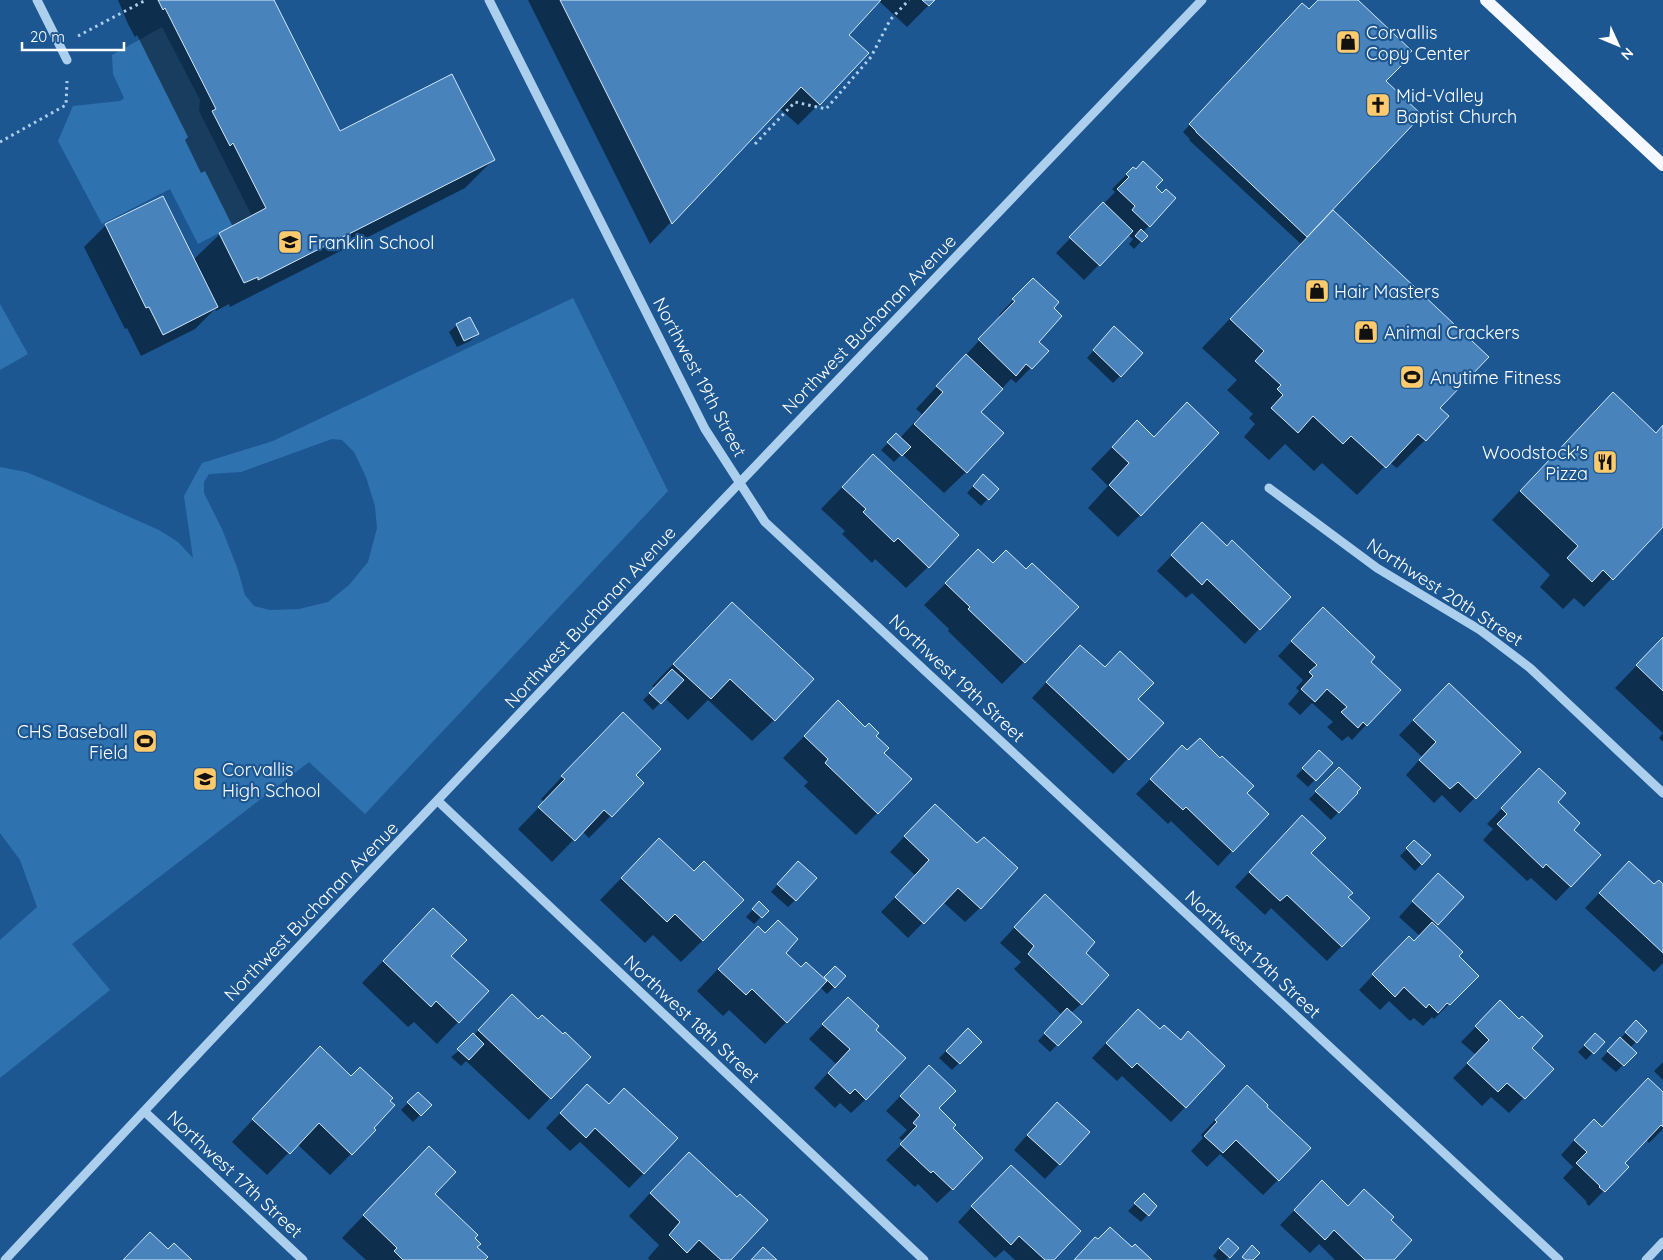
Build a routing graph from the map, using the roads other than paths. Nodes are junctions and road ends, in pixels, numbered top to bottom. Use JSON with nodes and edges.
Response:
{"nodes":[{"id":1,"x":37,"y":0,"type":"edge"},
{"id":2,"x":489,"y":0,"type":"edge"},
{"id":3,"x":1202,"y":0,"type":"edge"},
{"id":4,"x":1486,"y":0,"type":"edge"},
{"id":5,"x":68,"y":60,"type":"dead end"},
{"id":6,"x":1663,"y":166,"type":"edge"},
{"id":7,"x":740,"y":483,"type":"junction"},
{"id":8,"x":1269,"y":488,"type":"dead end"},
{"id":9,"x":1663,"y":792,"type":"edge"},
{"id":10,"x":438,"y":801,"type":"junction"},
{"id":11,"x":144,"y":1111,"type":"junction"},
{"id":12,"x":1663,"y":1242,"type":"edge"},
{"id":13,"x":5,"y":1260,"type":"edge"},
{"id":14,"x":303,"y":1260,"type":"edge"},
{"id":15,"x":924,"y":1260,"type":"edge"},
{"id":16,"x":1558,"y":1260,"type":"edge"},
{"id":17,"x":1646,"y":1260,"type":"edge"}],
"edges":[{"from":1,"to":5,"type":"street"},
{"from":2,"to":7,"type":"street","name":"Northwest 19th Street"},
{"from":3,"to":7,"type":"street","name":"Northwest Buchanan Avenue"},
{"from":4,"to":6,"type":"main road"},
{"from":7,"to":10,"type":"street","name":"Northwest Buchanan Avenue"},
{"from":7,"to":16,"type":"street","name":"Northwest 19th Street"},
{"from":8,"to":9,"type":"street","name":"Northwest 20th Street"},
{"from":10,"to":11,"type":"street","name":"Northwest Buchanan Avenue"},
{"from":10,"to":15,"type":"street","name":"Northwest 18th Street"},
{"from":11,"to":13,"type":"street","name":"Northwest Buchanan Avenue"},
{"from":11,"to":14,"type":"street","name":"Northwest 17th Street"},
{"from":12,"to":17,"type":"street"}]}
